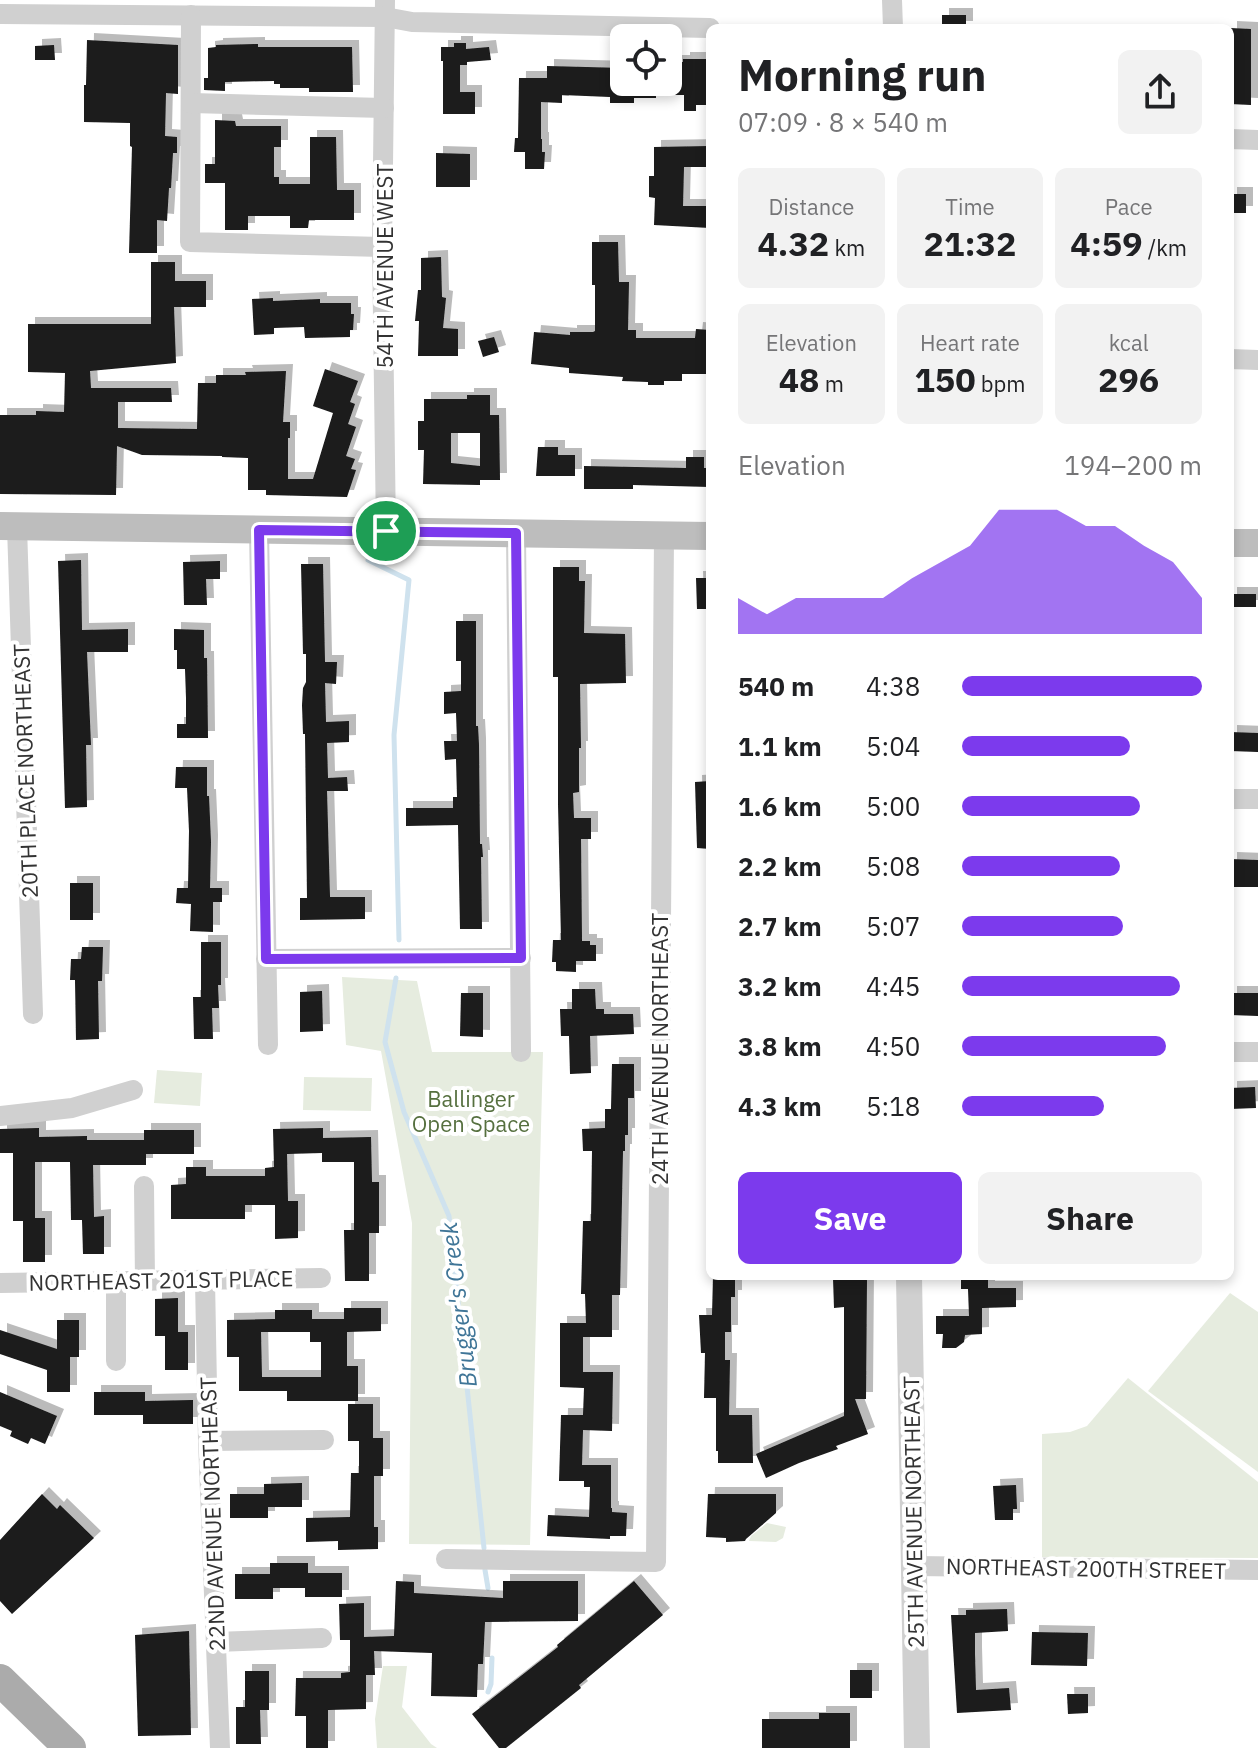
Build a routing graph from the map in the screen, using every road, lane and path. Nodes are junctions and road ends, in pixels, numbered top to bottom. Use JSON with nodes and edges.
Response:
{"nodes":[{"id":1,"x":892,"y":0,"type":"edge"},
{"id":2,"x":385,"y":8,"type":"edge"},
{"id":3,"x":0,"y":14,"type":"edge"},
{"id":4,"x":191,"y":15,"type":"junction"},
{"id":5,"x":893,"y":24,"type":"edge"},
{"id":6,"x":706,"y":28,"type":"edge"},
{"id":7,"x":191,"y":103,"type":"junction"},
{"id":8,"x":384,"y":108,"type":"junction"},
{"id":9,"x":1234,"y":139,"type":"edge"},
{"id":10,"x":1258,"y":140,"type":"edge"},
{"id":11,"x":382,"y":247,"type":"junction"},
{"id":12,"x":1234,"y":359,"type":"edge"},
{"id":13,"x":1258,"y":360,"type":"edge"},
{"id":14,"x":8,"y":527,"type":"edge"},
{"id":15,"x":259,"y":530,"type":"junction"},
{"id":16,"x":386,"y":531,"type":"junction"},
{"id":17,"x":516,"y":533,"type":"junction"},
{"id":18,"x":664,"y":536,"type":"junction"},
{"id":19,"x":706,"y":536,"type":"edge"},
{"id":20,"x":1234,"y":543,"type":"edge"},
{"id":21,"x":1258,"y":543,"type":"edge"},
{"id":22,"x":1234,"y":799,"type":"edge"},
{"id":23,"x":1258,"y":799,"type":"edge"},
{"id":24,"x":521,"y":958,"type":"junction"},
{"id":25,"x":266,"y":959,"type":"junction"},
{"id":26,"x":33,"y":1014,"type":"dead end"},
{"id":27,"x":268,"y":1045,"type":"dead end"},
{"id":28,"x":521,"y":1052,"type":"dead end"},
{"id":29,"x":1234,"y":1052,"type":"edge"},
{"id":30,"x":1258,"y":1052,"type":"edge"},
{"id":31,"x":133,"y":1090,"type":"dead end"},
{"id":32,"x":0,"y":1116,"type":"edge"},
{"id":33,"x":144,"y":1186,"type":"dead end"},
{"id":34,"x":321,"y":1278,"type":"dead end"},
{"id":35,"x":205,"y":1280,"type":"junction"},
{"id":36,"x":909,"y":1280,"type":"edge"},
{"id":37,"x":116,"y":1281,"type":"junction"},
{"id":38,"x":145,"y":1281,"type":"junction"},
{"id":39,"x":0,"y":1283,"type":"edge"},
{"id":40,"x":116,"y":1361,"type":"dead end"},
{"id":41,"x":324,"y":1440,"type":"dead end"},
{"id":42,"x":208,"y":1441,"type":"junction"},
{"id":43,"x":446,"y":1559,"type":"dead end"},
{"id":44,"x":914,"y":1566,"type":"junction"},
{"id":45,"x":1258,"y":1570,"type":"edge"},
{"id":46,"x":322,"y":1638,"type":"dead end"},
{"id":47,"x":216,"y":1642,"type":"junction"},
{"id":48,"x":0,"y":1680,"type":"edge"},
{"id":49,"x":70,"y":1748,"type":"edge"},
{"id":50,"x":220,"y":1748,"type":"edge"},
{"id":51,"x":917,"y":1748,"type":"edge"}],
"edges":[{"from":1,"to":5,"type":"street"},
{"from":2,"to":4,"type":"street"},
{"from":2,"to":6,"type":"street"},
{"from":2,"to":8,"type":"street","name":"54TH AVENUE WEST"},
{"from":3,"to":4,"type":"street"},
{"from":4,"to":7,"type":"street"},
{"from":7,"to":8,"type":"street"},
{"from":7,"to":11,"type":"street"},
{"from":8,"to":11,"type":"street","name":"54TH AVENUE WEST"},
{"from":9,"to":10,"type":"street"},
{"from":11,"to":16,"type":"street","name":"54TH AVENUE WEST"},
{"from":12,"to":13,"type":"street"},
{"from":14,"to":15,"type":"main road"},
{"from":14,"to":26,"type":"street","name":"20TH PLACE NORTHEAST"},
{"from":15,"to":16,"type":"main road"},
{"from":15,"to":25,"type":"street"},
{"from":16,"to":17,"type":"main road"},
{"from":17,"to":18,"type":"main road"},
{"from":17,"to":24,"type":"street"},
{"from":18,"to":19,"type":"main road"},
{"from":18,"to":43,"type":"street","name":"24TH AVENUE NORTHEAST"},
{"from":20,"to":21,"type":"main road"},
{"from":22,"to":23,"type":"street"},
{"from":24,"to":25,"type":"street"},
{"from":24,"to":28,"type":"street"},
{"from":25,"to":27,"type":"street"},
{"from":29,"to":30,"type":"street"},
{"from":31,"to":32,"type":"street"},
{"from":33,"to":38,"type":"street"},
{"from":34,"to":35,"type":"street","name":"NORTHEAST 201ST PLACE"},
{"from":35,"to":38,"type":"street","name":"NORTHEAST 201ST PLACE"},
{"from":35,"to":42,"type":"street","name":"22ND AVENUE NORTHEAST"},
{"from":36,"to":44,"type":"street","name":"25TH AVENUE NORTHEAST"},
{"from":37,"to":38,"type":"street","name":"NORTHEAST 201ST PLACE"},
{"from":37,"to":39,"type":"street","name":"NORTHEAST 201ST PLACE"},
{"from":37,"to":40,"type":"street"},
{"from":41,"to":42,"type":"street"},
{"from":42,"to":47,"type":"street","name":"22ND AVENUE NORTHEAST"},
{"from":44,"to":45,"type":"street","name":"NORTHEAST 200TH STREET"},
{"from":44,"to":51,"type":"street","name":"25TH AVENUE NORTHEAST"},
{"from":46,"to":47,"type":"street"},
{"from":47,"to":50,"type":"street","name":"22ND AVENUE NORTHEAST"},
{"from":48,"to":49,"type":"main road"}]}
